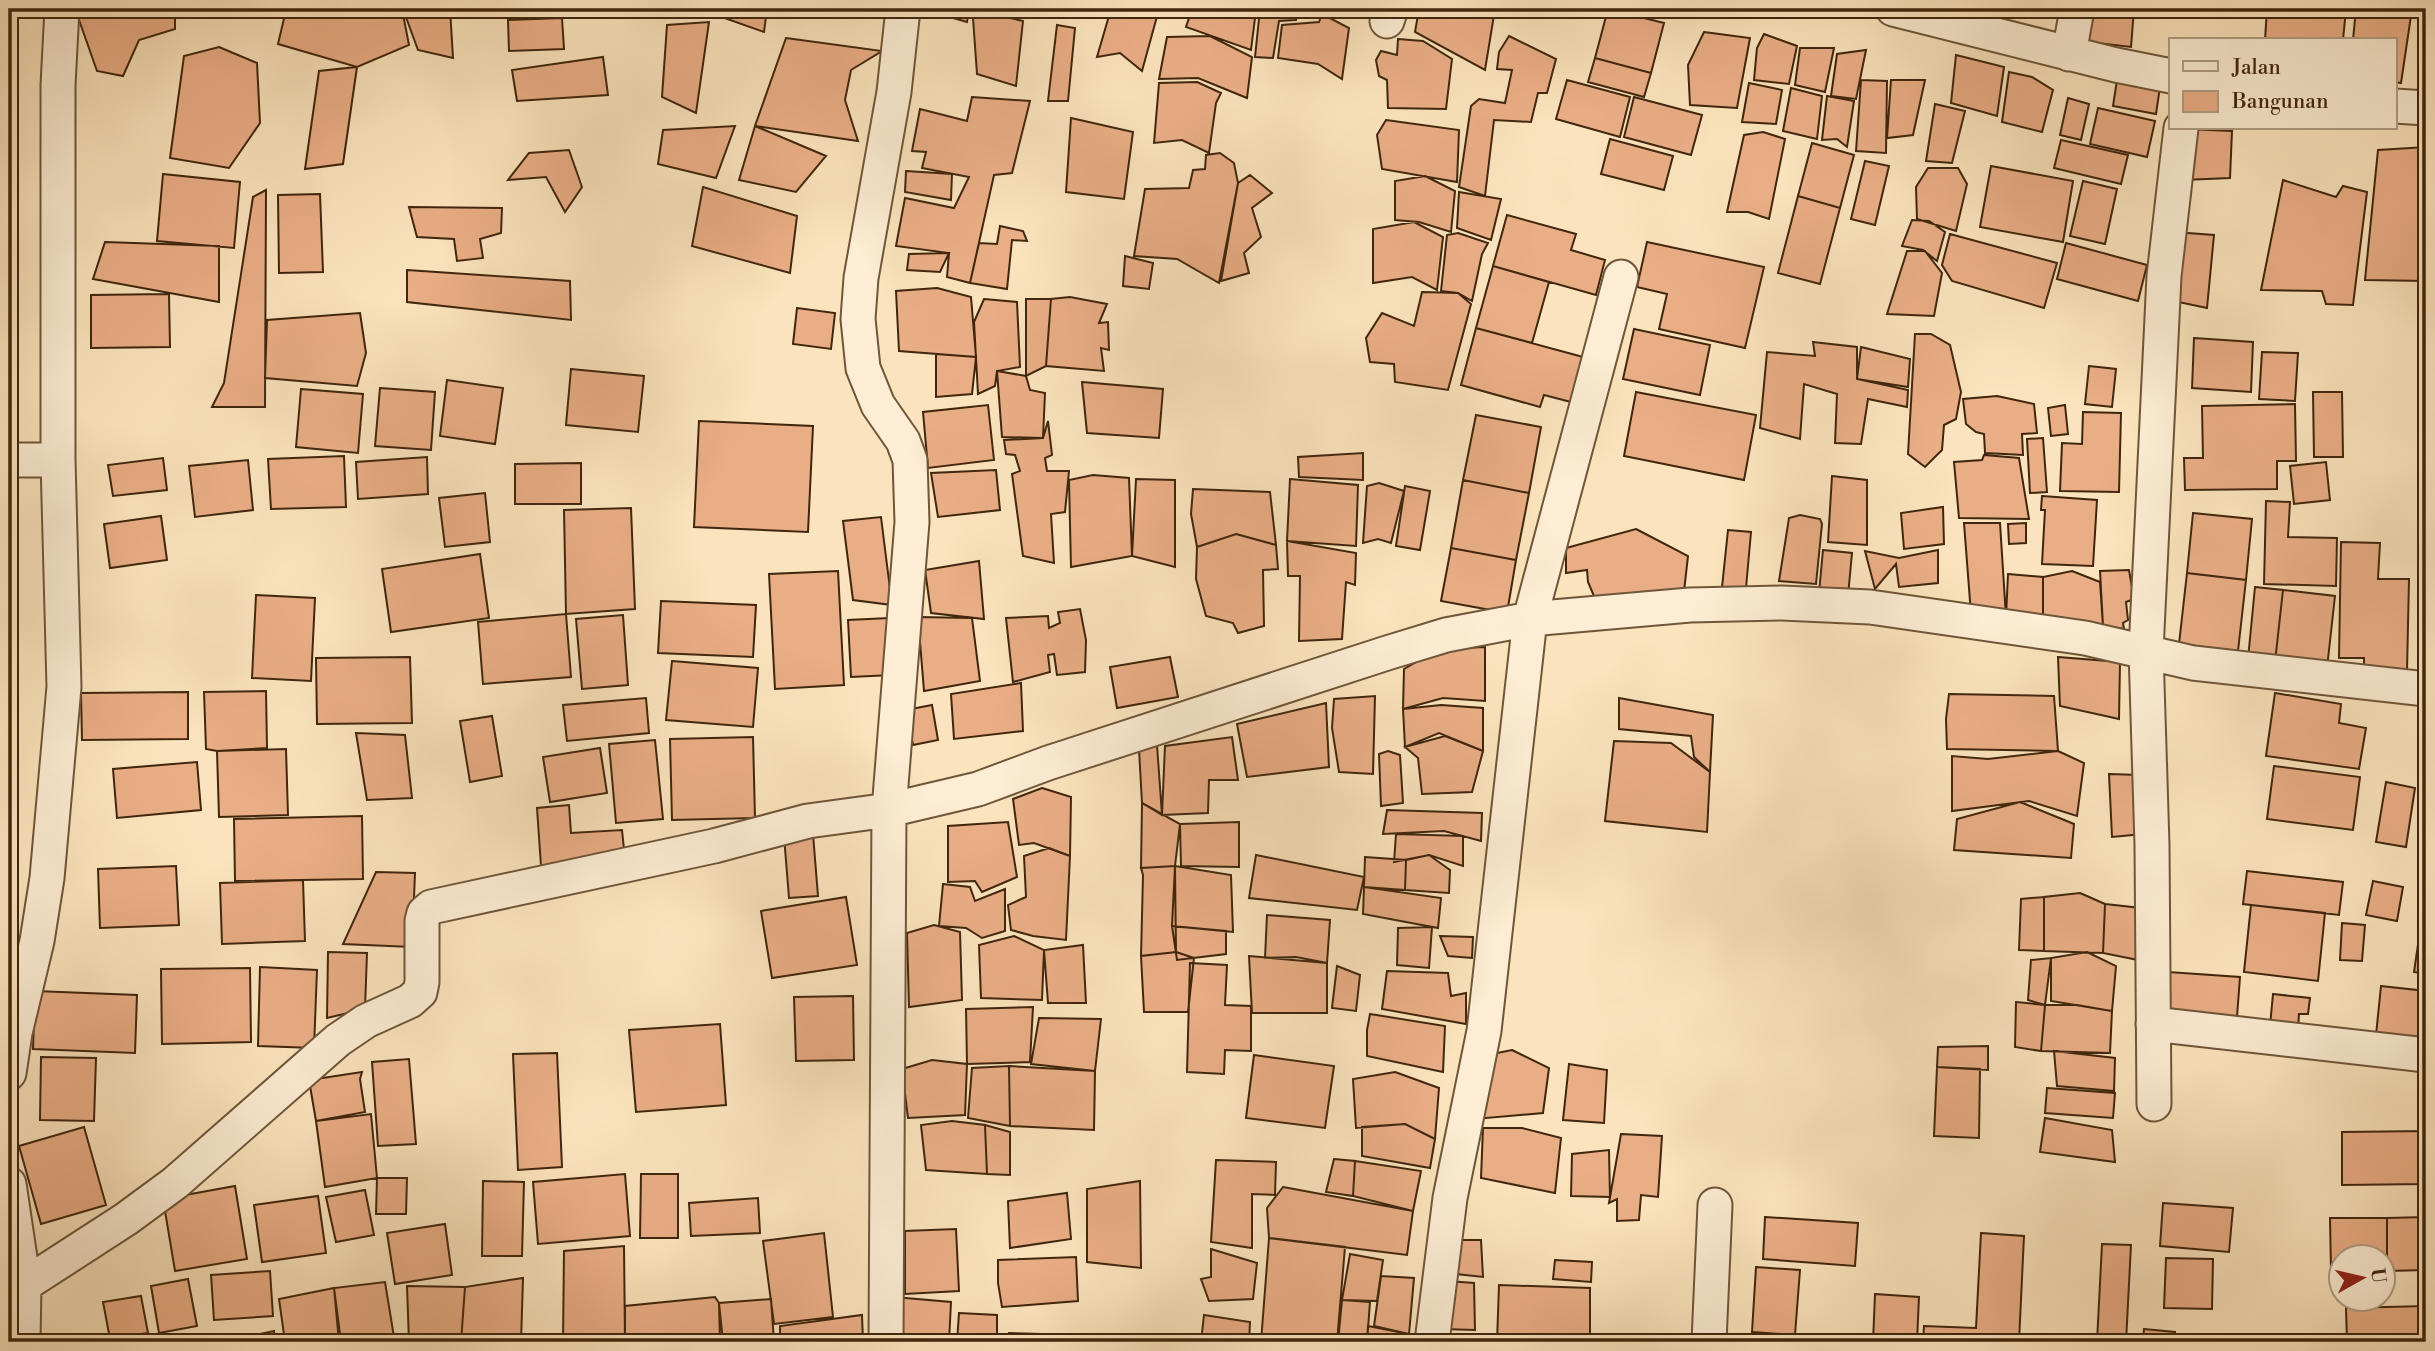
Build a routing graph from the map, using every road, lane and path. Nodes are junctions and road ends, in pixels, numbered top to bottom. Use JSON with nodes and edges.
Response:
{"nodes":[{"id":1,"x":62,"y":9,"type":"edge"},
{"id":2,"x":903,"y":9,"type":"edge"},
{"id":3,"x":1893,"y":9,"type":"edge"},
{"id":4,"x":2077,"y":9,"type":"edge"},
{"id":5,"x":2069,"y":54,"type":"junction"},
{"id":6,"x":2169,"y":76,"type":"edge"},
{"id":7,"x":2396,"y":106,"type":"edge"},
{"id":8,"x":2426,"y":108,"type":"edge"},
{"id":9,"x":2181,"y":130,"type":"edge"},
{"id":10,"x":1621,"y":277,"type":"dead end"},
{"id":11,"x":9,"y":460,"type":"edge"},
{"id":12,"x":58,"y":460,"type":"junction"},
{"id":13,"x":1530,"y":619,"type":"junction"},
{"id":14,"x":2147,"y":651,"type":"junction"},
{"id":15,"x":2426,"y":689,"type":"edge"},
{"id":16,"x":889,"y":810,"type":"junction"},
{"id":17,"x":2153,"y":1024,"type":"junction"},
{"id":18,"x":2426,"y":1055,"type":"edge"},
{"id":19,"x":9,"y":1073,"type":"edge"},
{"id":20,"x":2154,"y":1104,"type":"dead end"},
{"id":21,"x":9,"y":1184,"type":"edge"},
{"id":22,"x":1715,"y":1205,"type":"dead end"},
{"id":23,"x":24,"y":1285,"type":"junction"},
{"id":24,"x":23,"y":1342,"type":"edge"},
{"id":25,"x":886,"y":1342,"type":"edge"},
{"id":26,"x":1432,"y":1342,"type":"edge"},
{"id":27,"x":1709,"y":1342,"type":"edge"}],
"edges":[{"from":1,"to":12,"type":"street"},
{"from":2,"to":16,"type":"street"},
{"from":3,"to":5,"type":"street"},
{"from":4,"to":5,"type":"street"},
{"from":5,"to":6,"type":"street"},
{"from":7,"to":8,"type":"street"},
{"from":9,"to":14,"type":"street"},
{"from":10,"to":13,"type":"street"},
{"from":11,"to":12,"type":"street"},
{"from":12,"to":19,"type":"street"},
{"from":13,"to":14,"type":"street"},
{"from":13,"to":16,"type":"street"},
{"from":13,"to":26,"type":"street"},
{"from":14,"to":15,"type":"street"},
{"from":14,"to":17,"type":"street"},
{"from":16,"to":23,"type":"street"},
{"from":16,"to":25,"type":"street"},
{"from":17,"to":18,"type":"street"},
{"from":17,"to":20,"type":"street"},
{"from":21,"to":23,"type":"street"},
{"from":22,"to":27,"type":"street"},
{"from":23,"to":24,"type":"street"}]}
